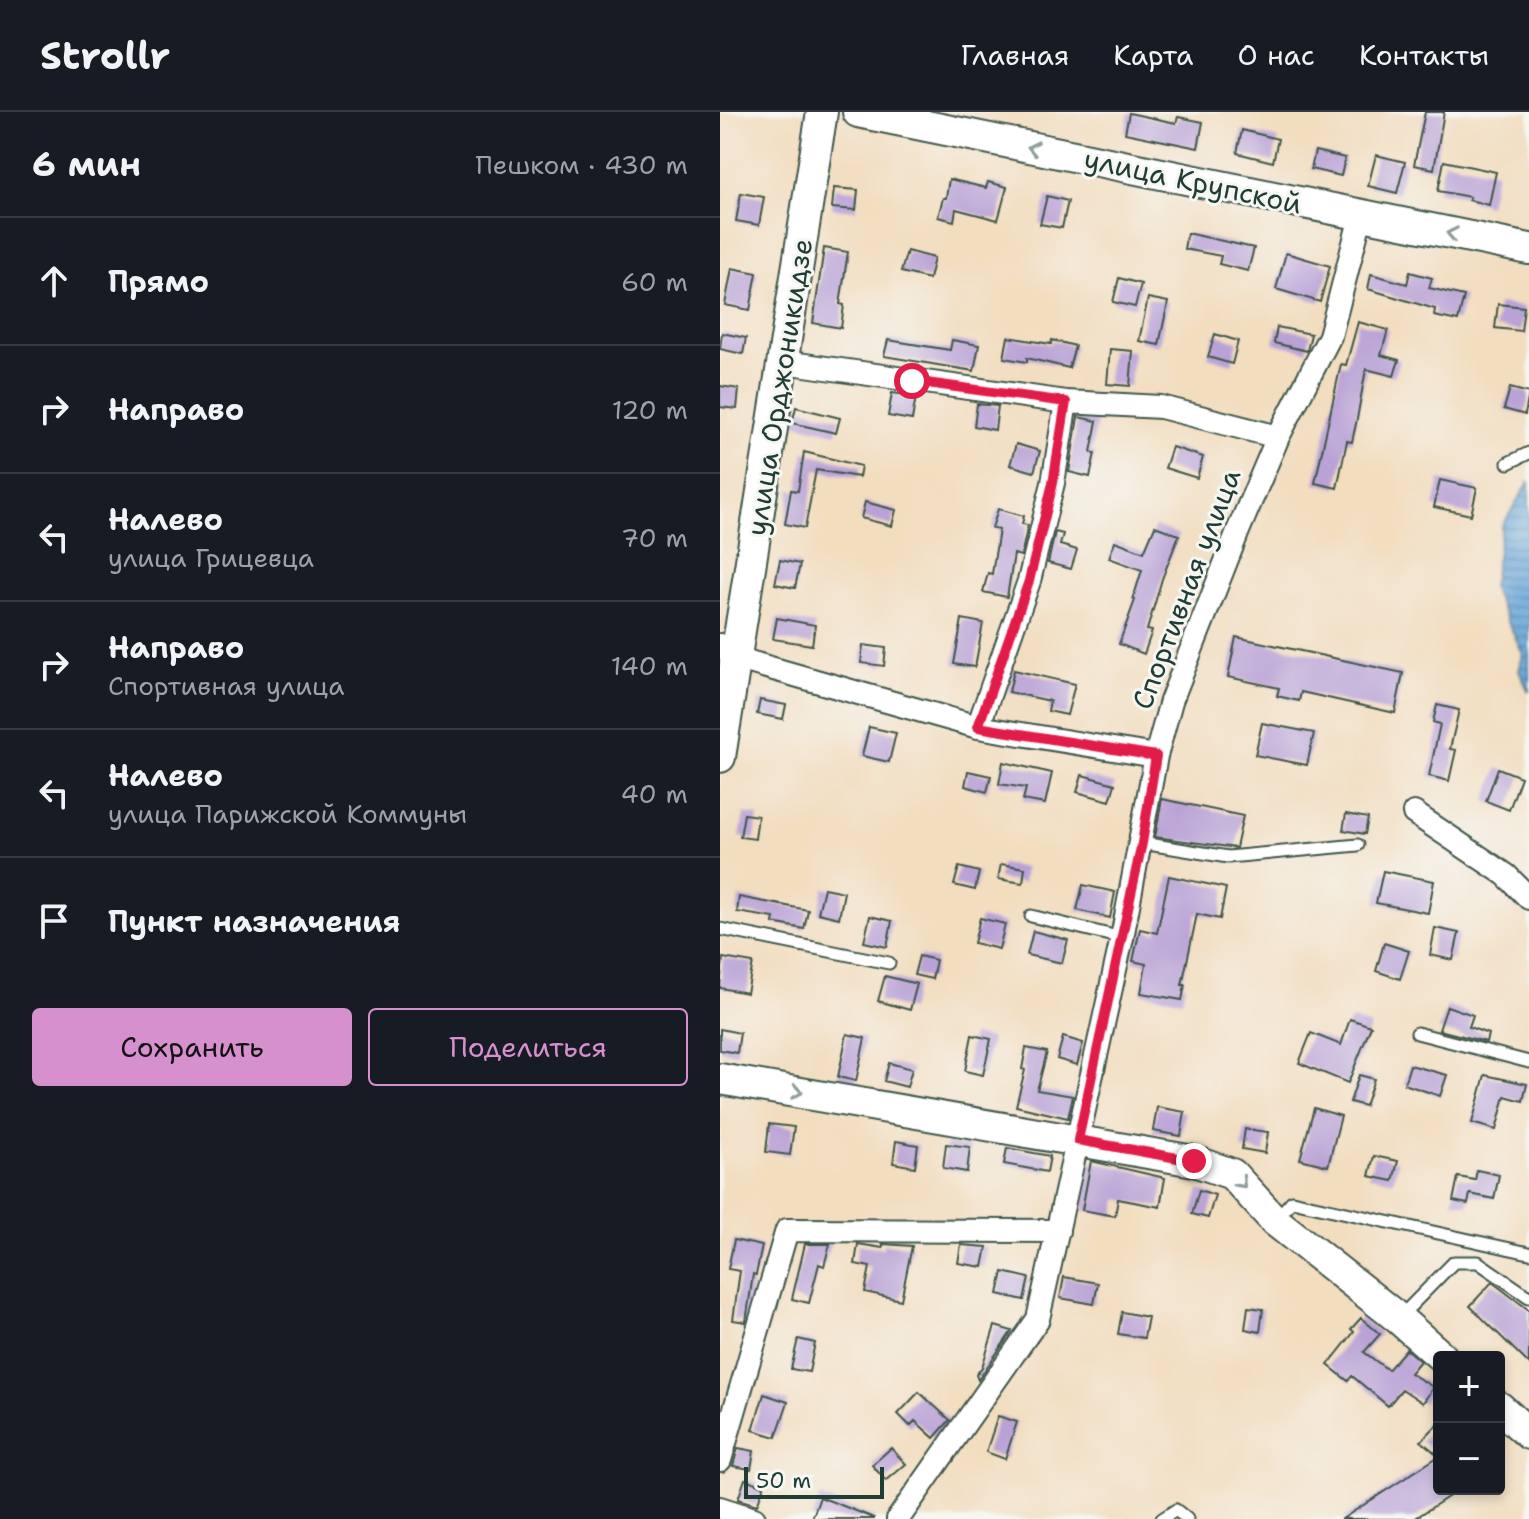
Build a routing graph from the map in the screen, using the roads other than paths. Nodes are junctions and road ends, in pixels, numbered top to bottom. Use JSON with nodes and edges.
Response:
{"nodes":[{"id":1,"x":822,"y":112,"type":"edge"},
{"id":2,"x":858,"y":112,"type":"edge"},
{"id":3,"x":1361,"y":216,"type":"junction"},
{"id":4,"x":1529,"y":249,"type":"edge"},
{"id":5,"x":784,"y":362,"type":"junction"},
{"id":6,"x":1066,"y":402,"type":"junction"},
{"id":7,"x":1278,"y":437,"type":"junction"},
{"id":8,"x":1529,"y":453,"type":"edge"},
{"id":9,"x":1508,"y":463,"type":"dead end"},
{"id":10,"x":728,"y":651,"type":"edge"},
{"id":11,"x":978,"y":727,"type":"junction"},
{"id":12,"x":1156,"y":756,"type":"junction"},
{"id":13,"x":720,"y":757,"type":"edge"},
{"id":14,"x":1414,"y":813,"type":"dead end"},
{"id":15,"x":1142,"y":843,"type":"junction"},
{"id":16,"x":1358,"y":845,"type":"dead end"},
{"id":17,"x":1529,"y":898,"type":"edge"},
{"id":18,"x":1031,"y":916,"type":"dead end"},
{"id":19,"x":720,"y":929,"type":"edge"},
{"id":20,"x":1122,"y":938,"type":"junction"},
{"id":21,"x":889,"y":963,"type":"dead end"},
{"id":22,"x":1417,"y":1033,"type":"dead end"},
{"id":23,"x":1529,"y":1062,"type":"edge"},
{"id":24,"x":720,"y":1079,"type":"edge"},
{"id":25,"x":1078,"y":1140,"type":"junction"},
{"id":26,"x":1275,"y":1221,"type":"junction"},
{"id":27,"x":1058,"y":1231,"type":"junction"},
{"id":28,"x":1529,"y":1253,"type":"edge"},
{"id":29,"x":1529,"y":1297,"type":"edge"},
{"id":30,"x":1399,"y":1319,"type":"junction"},
{"id":31,"x":1435,"y":1351,"type":"edge"},
{"id":32,"x":1505,"y":1412,"type":"edge"},
{"id":33,"x":1529,"y":1434,"type":"edge"},
{"id":34,"x":720,"y":1460,"type":"edge"},
{"id":35,"x":720,"y":1508,"type":"edge"},
{"id":36,"x":754,"y":1519,"type":"edge"},
{"id":37,"x":898,"y":1519,"type":"edge"},
{"id":38,"x":1162,"y":1519,"type":"edge"},
{"id":39,"x":1187,"y":1519,"type":"edge"}],
"edges":[{"from":1,"to":5,"type":"street","name":"улица Орджоникидзе"},
{"from":3,"to":2,"type":"street","name":"улица Крупской","one_way":true},
{"from":4,"to":3,"type":"street","name":"улица Крупской","one_way":true},
{"from":3,"to":7,"type":"street","name":"Спортивная улица"},
{"from":5,"to":6,"type":"street"},
{"from":5,"to":10,"type":"street","name":"улица Орджоникидзе"},
{"from":6,"to":7,"type":"street"},
{"from":6,"to":11,"type":"street"},
{"from":7,"to":12,"type":"street","name":"Спортивная улица"},
{"from":8,"to":9,"type":"lane"},
{"from":10,"to":11,"type":"street"},
{"from":10,"to":13,"type":"street","name":"улица Орджоникидзе"},
{"from":11,"to":12,"type":"street"},
{"from":12,"to":15,"type":"street","name":"Спортивная улица"},
{"from":14,"to":17,"type":"street"},
{"from":15,"to":16,"type":"lane"},
{"from":15,"to":20,"type":"street","name":"Спортивная улица"},
{"from":18,"to":20,"type":"lane"},
{"from":19,"to":21,"type":"lane"},
{"from":20,"to":25,"type":"street","name":"Спортивная улица"},
{"from":22,"to":23,"type":"lane"},
{"from":24,"to":25,"type":"street","one_way":true},
{"from":25,"to":26,"type":"street","one_way":true},
{"from":25,"to":27,"type":"street","name":"Спортивная улица"},
{"from":26,"to":28,"type":"lane"},
{"from":26,"to":30,"type":"street"},
{"from":27,"to":34,"type":"street"},
{"from":27,"to":37,"type":"street","name":"Спортивная улица"},
{"from":29,"to":30,"type":"lane"},
{"from":30,"to":31,"type":"street"},
{"from":32,"to":33,"type":"street"},
{"from":35,"to":36,"type":"street"},
{"from":38,"to":39,"type":"lane"}]}
